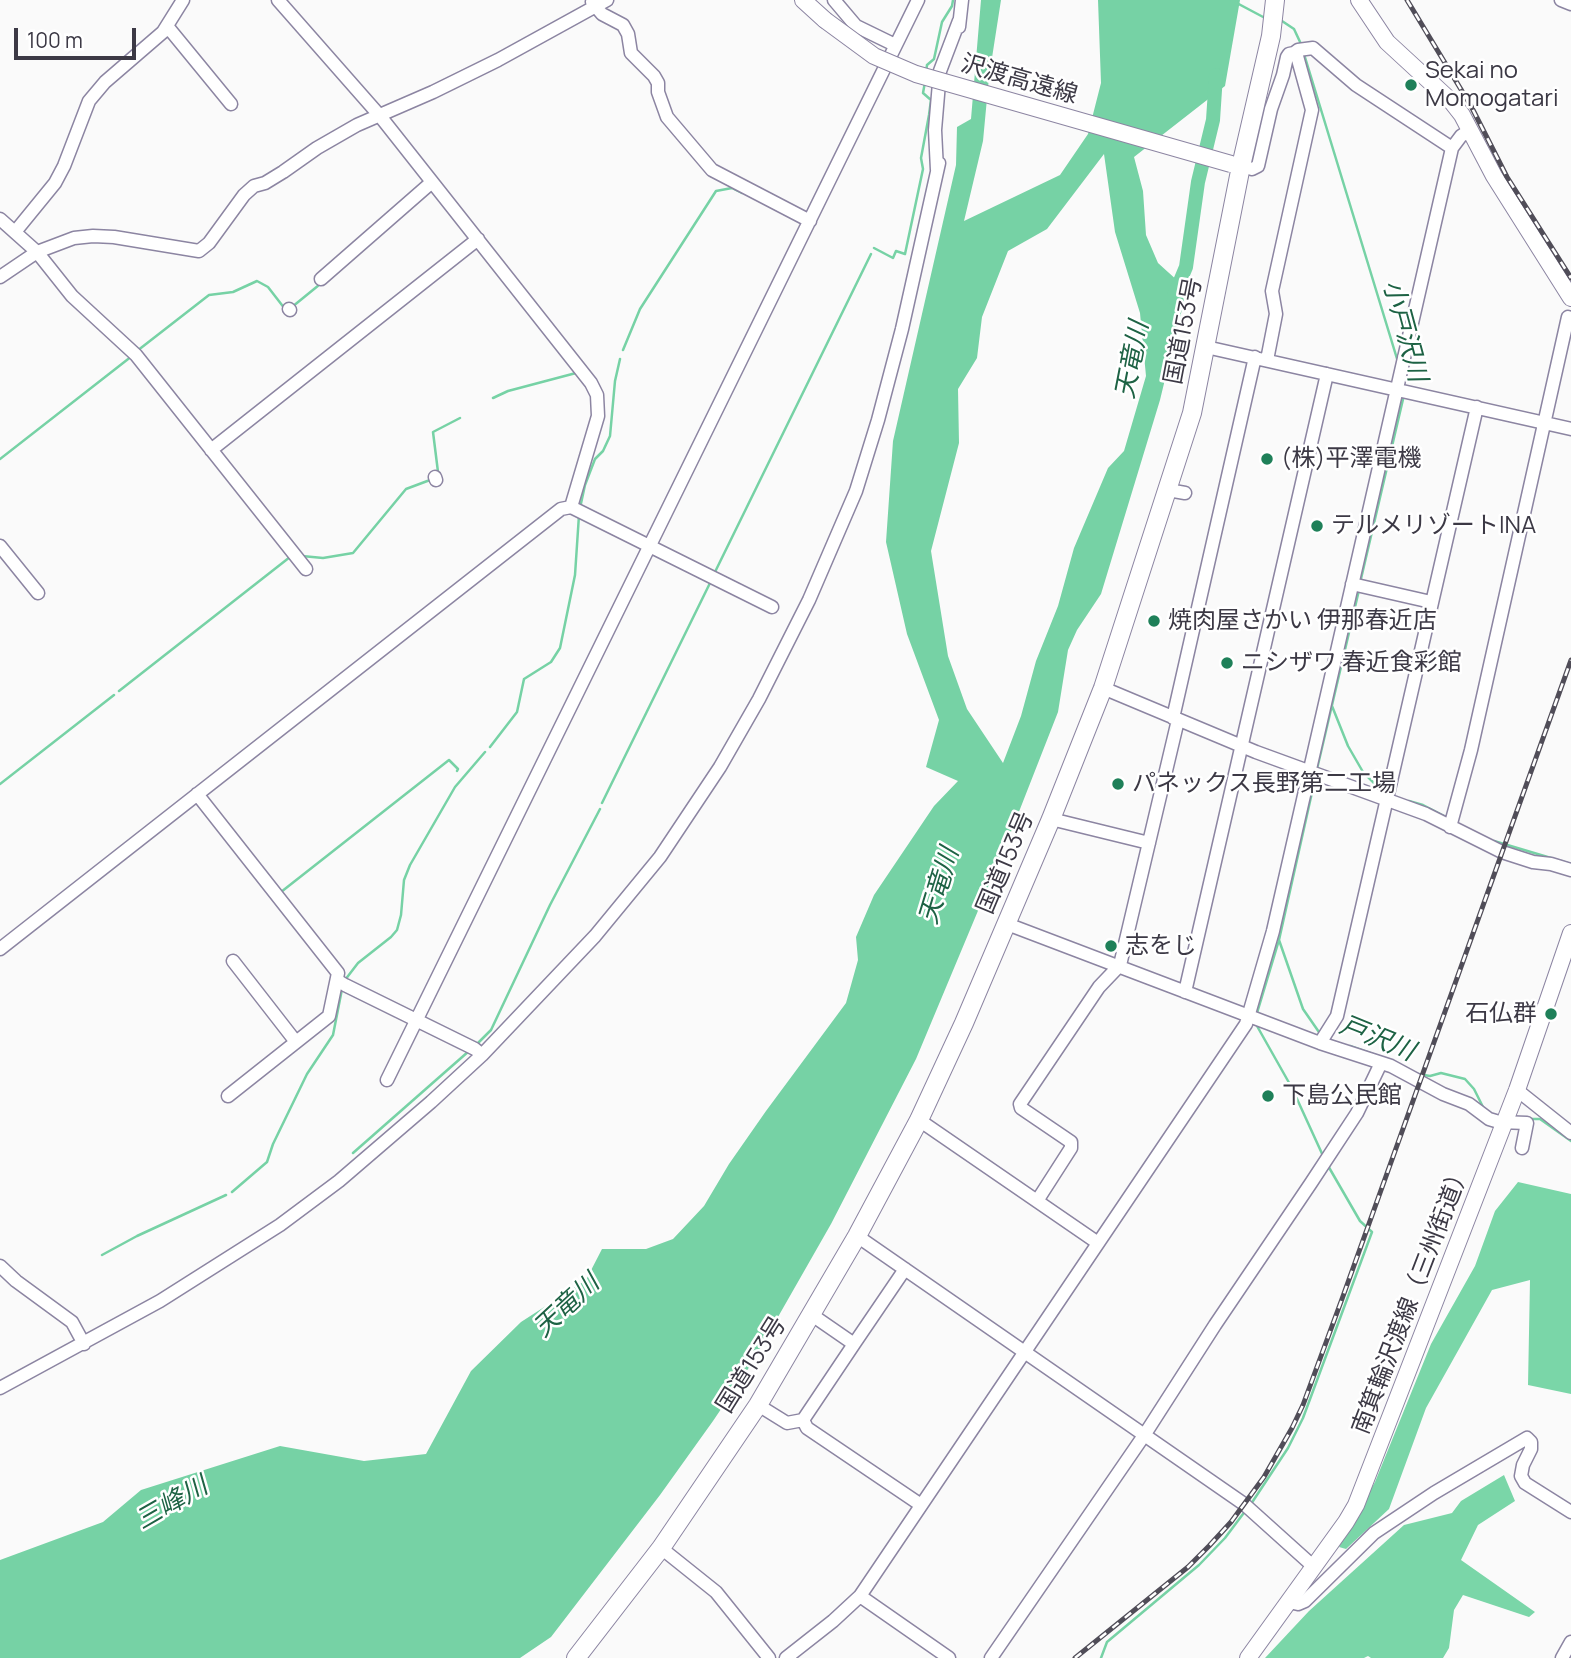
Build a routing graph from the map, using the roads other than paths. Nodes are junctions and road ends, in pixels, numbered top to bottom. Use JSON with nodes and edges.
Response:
{"nodes":[{"id":1,"x":183,"y":0,"type":"edge"},
{"id":2,"x":278,"y":0,"type":"edge"},
{"id":3,"x":607,"y":0,"type":"edge"},
{"id":4,"x":834,"y":0,"type":"edge"},
{"id":5,"x":918,"y":0,"type":"edge"},
{"id":6,"x":962,"y":0,"type":"edge"},
{"id":7,"x":1275,"y":0,"type":"edge"},
{"id":8,"x":1359,"y":0,"type":"edge"},
{"id":9,"x":1561,"y":0,"type":"edge"},
{"id":10,"x":808,"y":2,"type":"edge"},
{"id":11,"x":592,"y":4,"type":"edge"},
{"id":12,"x":1571,"y":4,"type":"edge"},
{"id":13,"x":959,"y":21,"type":"junction"},
{"id":14,"x":167,"y":26,"type":"junction"},
{"id":15,"x":957,"y":36,"type":"dead end"},
{"id":16,"x":895,"y":46,"type":"junction"},
{"id":17,"x":1299,"y":50,"type":"junction"},
{"id":18,"x":231,"y":104,"type":"dead end"},
{"id":19,"x":380,"y":116,"type":"junction"},
{"id":20,"x":1470,"y":130,"type":"junction"},
{"id":21,"x":1452,"y":148,"type":"junction"},
{"id":22,"x":1236,"y":165,"type":"junction"},
{"id":23,"x":432,"y":182,"type":"junction"},
{"id":24,"x":0,"y":219,"type":"edge"},
{"id":25,"x":810,"y":221,"type":"junction"},
{"id":26,"x":15,"y":232,"type":"junction"},
{"id":27,"x":478,"y":239,"type":"junction"},
{"id":28,"x":37,"y":252,"type":"junction"},
{"id":29,"x":0,"y":277,"type":"edge"},
{"id":30,"x":321,"y":279,"type":"dead end"},
{"id":31,"x":1571,"y":298,"type":"edge"},
{"id":32,"x":1568,"y":317,"type":"dead end"},
{"id":33,"x":1206,"y":347,"type":"junction"},
{"id":34,"x":1261,"y":359,"type":"junction"},
{"id":35,"x":1327,"y":374,"type":"junction"},
{"id":36,"x":1401,"y":388,"type":"junction"},
{"id":37,"x":1476,"y":407,"type":"junction"},
{"id":38,"x":1545,"y":424,"type":"junction"},
{"id":39,"x":1571,"y":429,"type":"edge"},
{"id":40,"x":211,"y":450,"type":"junction"},
{"id":41,"x":576,"y":509,"type":"junction"},
{"id":42,"x":0,"y":546,"type":"edge"},
{"id":43,"x":649,"y":547,"type":"junction"},
{"id":44,"x":306,"y":569,"type":"dead end"},
{"id":45,"x":1357,"y":585,"type":"junction"},
{"id":46,"x":37,"y":593,"type":"dead end"},
{"id":47,"x":1431,"y":602,"type":"junction"},
{"id":48,"x":772,"y":607,"type":"dead end"},
{"id":49,"x":1103,"y":688,"type":"junction"},
{"id":50,"x":1175,"y":720,"type":"junction"},
{"id":51,"x":1241,"y":746,"type":"junction"},
{"id":52,"x":1309,"y":771,"type":"junction"},
{"id":53,"x":197,"y":794,"type":"junction"},
{"id":54,"x":1388,"y":796,"type":"junction"},
{"id":55,"x":1051,"y":819,"type":"junction"},
{"id":56,"x":1452,"y":823,"type":"junction"},
{"id":57,"x":1149,"y":843,"type":"junction"},
{"id":58,"x":1571,"y":870,"type":"edge"},
{"id":59,"x":1007,"y":924,"type":"junction"},
{"id":60,"x":1571,"y":933,"type":"edge"},
{"id":61,"x":0,"y":948,"type":"edge"},
{"id":62,"x":233,"y":961,"type":"dead end"},
{"id":63,"x":1120,"y":965,"type":"junction"},
{"id":64,"x":337,"y":979,"type":"junction"},
{"id":65,"x":1185,"y":992,"type":"junction"},
{"id":66,"x":1249,"y":1016,"type":"junction"},
{"id":67,"x":416,"y":1020,"type":"junction"},
{"id":68,"x":1323,"y":1039,"type":"junction"},
{"id":69,"x":296,"y":1042,"type":"junction"},
{"id":70,"x":482,"y":1055,"type":"junction"},
{"id":71,"x":1381,"y":1063,"type":"junction"},
{"id":72,"x":387,"y":1080,"type":"dead end"},
{"id":73,"x":1517,"y":1090,"type":"junction"},
{"id":74,"x":228,"y":1096,"type":"dead end"},
{"id":75,"x":919,"y":1120,"type":"junction"},
{"id":76,"x":1504,"y":1122,"type":"junction"},
{"id":77,"x":1571,"y":1133,"type":"edge"},
{"id":78,"x":1522,"y":1148,"type":"dead end"},
{"id":79,"x":1037,"y":1201,"type":"junction"},
{"id":80,"x":857,"y":1236,"type":"junction"},
{"id":81,"x":1098,"y":1243,"type":"junction"},
{"id":82,"x":0,"y":1266,"type":"edge"},
{"id":83,"x":905,"y":1269,"type":"junction"},
{"id":84,"x":812,"y":1315,"type":"junction"},
{"id":85,"x":84,"y":1344,"type":"junction"},
{"id":86,"x":854,"y":1344,"type":"junction"},
{"id":87,"x":1026,"y":1351,"type":"junction"},
{"id":88,"x":0,"y":1388,"type":"edge"},
{"id":89,"x":758,"y":1405,"type":"junction"},
{"id":90,"x":803,"y":1420,"type":"junction"},
{"id":91,"x":1145,"y":1434,"type":"junction"},
{"id":92,"x":921,"y":1505,"type":"junction"},
{"id":93,"x":1571,"y":1512,"type":"edge"},
{"id":94,"x":661,"y":1548,"type":"junction"},
{"id":95,"x":1314,"y":1567,"type":"junction"},
{"id":96,"x":860,"y":1596,"type":"junction"},
{"id":97,"x":1289,"y":1602,"type":"junction"},
{"id":98,"x":1571,"y":1642,"type":"edge"},
{"id":99,"x":576,"y":1658,"type":"edge"},
{"id":100,"x":769,"y":1658,"type":"edge"},
{"id":101,"x":786,"y":1658,"type":"edge"},
{"id":102,"x":949,"y":1658,"type":"edge"},
{"id":103,"x":991,"y":1658,"type":"edge"},
{"id":104,"x":1248,"y":1658,"type":"edge"},
{"id":105,"x":1562,"y":1658,"type":"edge"}],
"edges":[{"from":1,"to":14,"type":"street"},
{"from":2,"to":19,"type":"street"},
{"from":3,"to":11,"type":"street"},
{"from":4,"to":16,"type":"street"},
{"from":5,"to":16,"type":"street"},
{"from":6,"to":13,"type":"street"},
{"from":7,"to":22,"type":"highway","name":"国道153号"},
{"from":8,"to":20,"type":"main road"},
{"from":9,"to":12,"type":"street"},
{"from":10,"to":22,"type":"main road","name":"沢渡高遠線","bridge":true},
{"from":11,"to":19,"type":"street"},
{"from":11,"to":25,"type":"street"},
{"from":13,"to":15,"type":"street"},
{"from":13,"to":70,"type":"street"},
{"from":14,"to":18,"type":"street"},
{"from":14,"to":26,"type":"street"},
{"from":16,"to":25,"type":"street"},
{"from":17,"to":21,"type":"street"},
{"from":17,"to":22,"type":"street"},
{"from":17,"to":34,"type":"street"},
{"from":19,"to":23,"type":"street"},
{"from":19,"to":28,"type":"street"},
{"from":20,"to":21,"type":"street"},
{"from":20,"to":31,"type":"main road"},
{"from":21,"to":36,"type":"street"},
{"from":22,"to":33,"type":"highway","name":"国道153号"},
{"from":23,"to":27,"type":"street"},
{"from":23,"to":30,"type":"street"},
{"from":24,"to":26,"type":"street"},
{"from":25,"to":43,"type":"street"},
{"from":26,"to":28,"type":"street"},
{"from":27,"to":40,"type":"street"},
{"from":27,"to":41,"type":"street"},
{"from":28,"to":29,"type":"street"},
{"from":28,"to":40,"type":"street"},
{"from":32,"to":38,"type":"street"},
{"from":33,"to":34,"type":"street"},
{"from":33,"to":49,"type":"highway","name":"国道153号"},
{"from":34,"to":35,"type":"street"},
{"from":34,"to":50,"type":"street"},
{"from":35,"to":36,"type":"street"},
{"from":35,"to":51,"type":"street"},
{"from":36,"to":37,"type":"street"},
{"from":36,"to":45,"type":"street"},
{"from":37,"to":38,"type":"street"},
{"from":37,"to":47,"type":"street"},
{"from":38,"to":39,"type":"street"},
{"from":38,"to":56,"type":"street"},
{"from":40,"to":44,"type":"street"},
{"from":41,"to":43,"type":"street"},
{"from":41,"to":53,"type":"street"},
{"from":42,"to":46,"type":"street"},
{"from":43,"to":48,"type":"street"},
{"from":43,"to":67,"type":"street"},
{"from":45,"to":47,"type":"street"},
{"from":45,"to":52,"type":"street"},
{"from":47,"to":54,"type":"street"},
{"from":49,"to":50,"type":"street"},
{"from":49,"to":55,"type":"highway","name":"国道153号"},
{"from":50,"to":51,"type":"street"},
{"from":50,"to":57,"type":"street"},
{"from":51,"to":52,"type":"street"},
{"from":51,"to":65,"type":"street"},
{"from":52,"to":54,"type":"street"},
{"from":52,"to":66,"type":"street"},
{"from":53,"to":61,"type":"street"},
{"from":53,"to":64,"type":"street"},
{"from":54,"to":56,"type":"street"},
{"from":54,"to":68,"type":"street"},
{"from":55,"to":57,"type":"street"},
{"from":55,"to":59,"type":"highway","name":"国道153号"},
{"from":56,"to":58,"type":"street"},
{"from":57,"to":63,"type":"street"},
{"from":59,"to":63,"type":"street"},
{"from":59,"to":75,"type":"highway","name":"国道153号"},
{"from":60,"to":73,"type":"main road","name":"南箕輪沢渡線（三州街道）"},
{"from":62,"to":69,"type":"street"},
{"from":63,"to":65,"type":"street"},
{"from":63,"to":79,"type":"street"},
{"from":64,"to":67,"type":"street"},
{"from":64,"to":69,"type":"street"},
{"from":65,"to":66,"type":"street"},
{"from":66,"to":68,"type":"street"},
{"from":66,"to":81,"type":"street"},
{"from":67,"to":70,"type":"street"},
{"from":67,"to":72,"type":"street"},
{"from":68,"to":71,"type":"street"},
{"from":69,"to":74,"type":"street"},
{"from":70,"to":85,"type":"street"},
{"from":71,"to":76,"type":"street"},
{"from":71,"to":91,"type":"street"},
{"from":73,"to":76,"type":"main road","name":"南箕輪沢渡線（三州街道）"},
{"from":73,"to":77,"type":"street"},
{"from":75,"to":79,"type":"street"},
{"from":75,"to":80,"type":"highway","name":"国道153号"},
{"from":76,"to":78,"type":"street"},
{"from":76,"to":95,"type":"main road","name":"南箕輪沢渡線（三州街道）"},
{"from":79,"to":81,"type":"street"},
{"from":80,"to":83,"type":"street"},
{"from":80,"to":84,"type":"highway","name":"国道153号"},
{"from":81,"to":87,"type":"street"},
{"from":82,"to":85,"type":"street"},
{"from":83,"to":86,"type":"street"},
{"from":83,"to":87,"type":"street"},
{"from":84,"to":86,"type":"street"},
{"from":84,"to":89,"type":"highway","name":"国道153号"},
{"from":85,"to":88,"type":"street"},
{"from":86,"to":90,"type":"street"},
{"from":87,"to":91,"type":"street"},
{"from":87,"to":92,"type":"street"},
{"from":89,"to":90,"type":"street"},
{"from":89,"to":94,"type":"highway","name":"国道153号"},
{"from":90,"to":92,"type":"street"},
{"from":91,"to":95,"type":"street"},
{"from":91,"to":103,"type":"street"},
{"from":92,"to":96,"type":"street"},
{"from":93,"to":97,"type":"street"},
{"from":94,"to":99,"type":"highway","name":"国道153号"},
{"from":94,"to":100,"type":"street"},
{"from":95,"to":97,"type":"main road","name":"南箕輪沢渡線（三州街道）"},
{"from":96,"to":101,"type":"street"},
{"from":96,"to":102,"type":"street"},
{"from":97,"to":104,"type":"main road","name":"南箕輪沢渡線（三州街道）"},
{"from":98,"to":105,"type":"street"}]}
